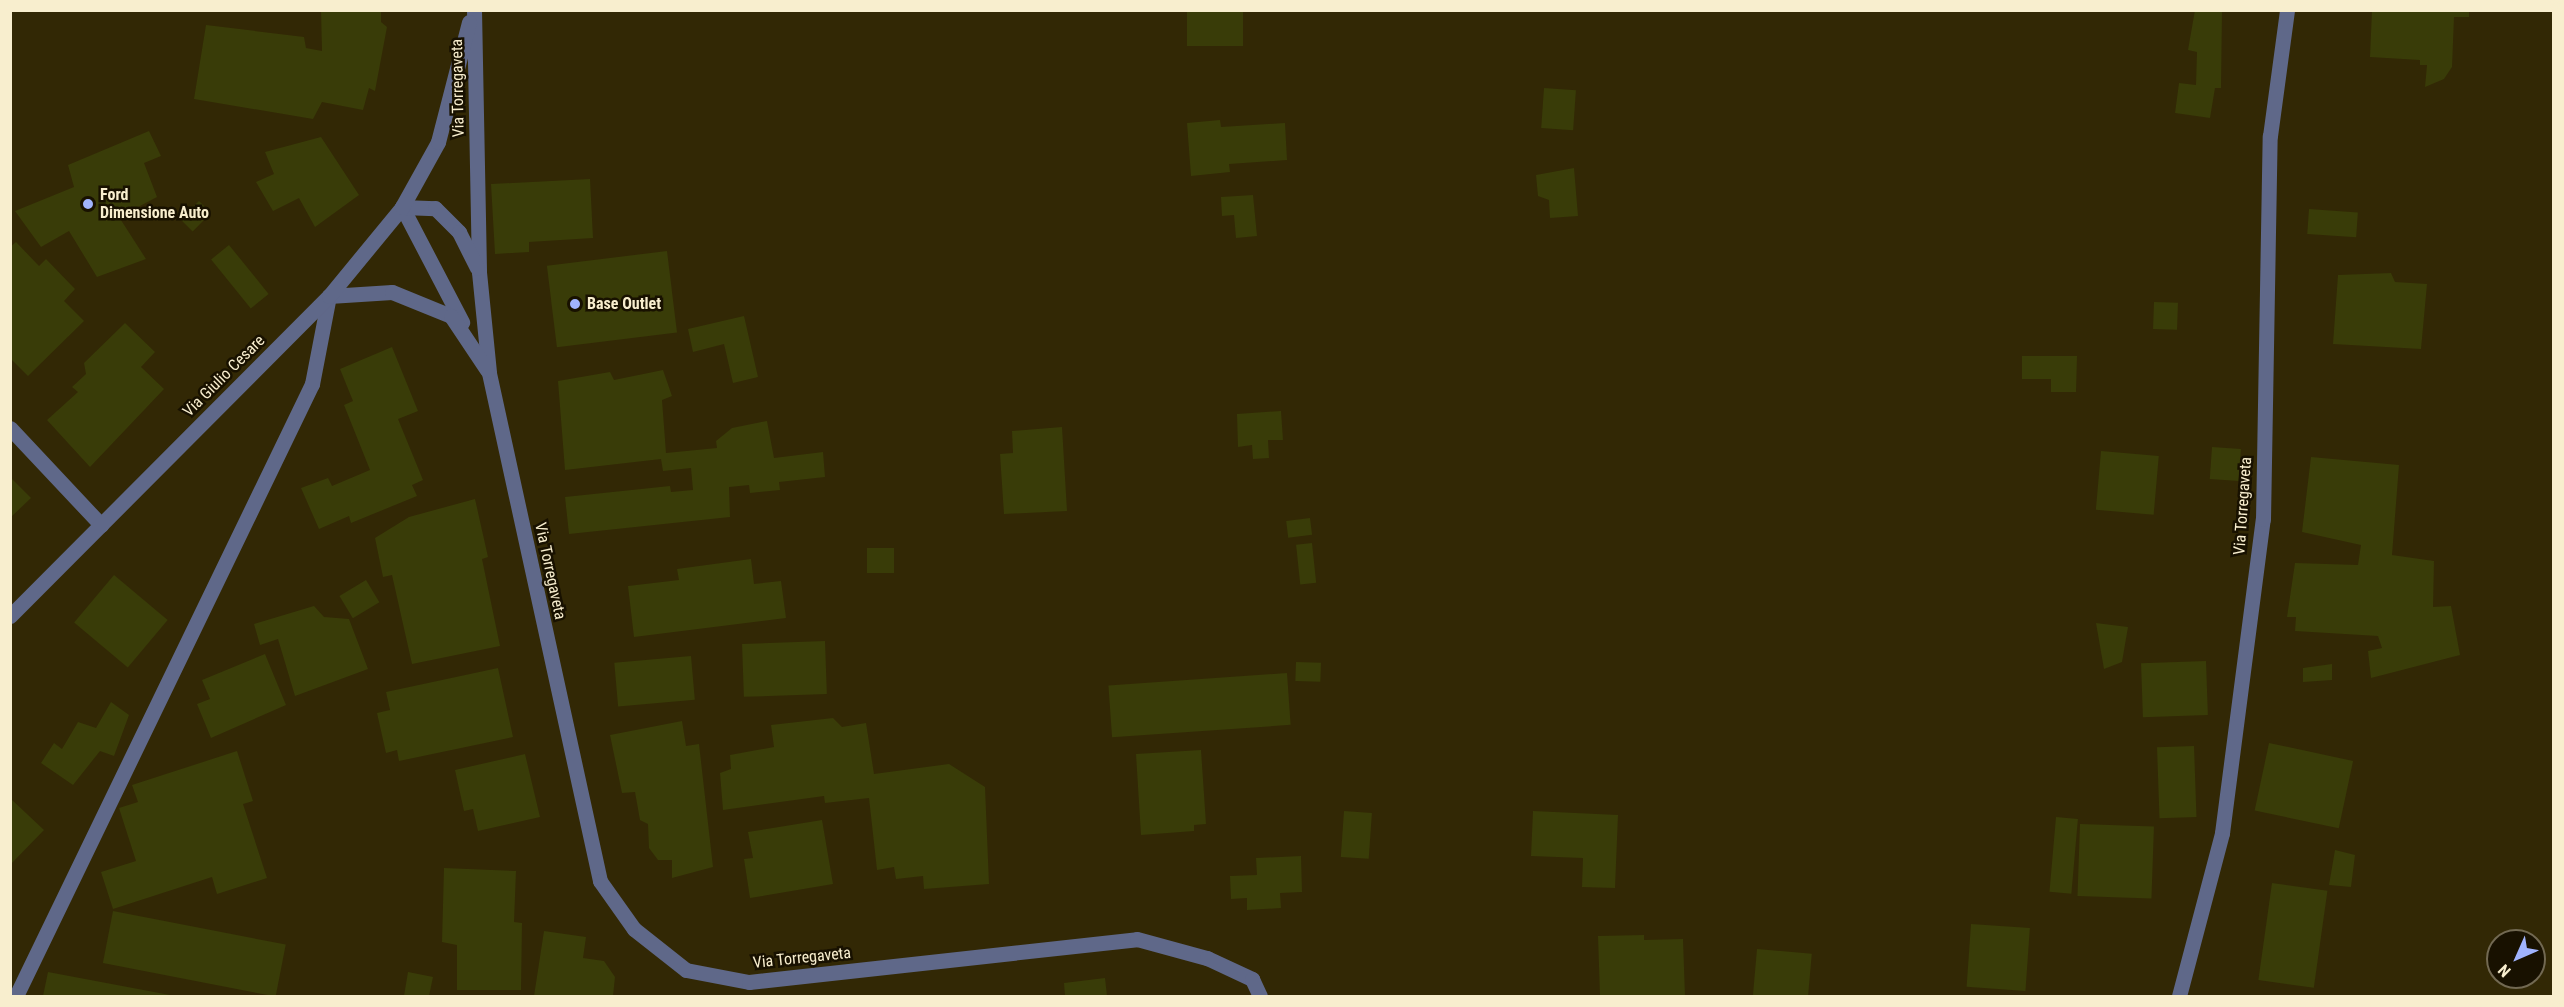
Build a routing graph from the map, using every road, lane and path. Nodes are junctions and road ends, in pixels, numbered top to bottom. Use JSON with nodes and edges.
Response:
{"nodes":[{"id":1,"x":473,"y":10,"type":"edge"},
{"id":2,"x":2287,"y":10,"type":"edge"},
{"id":3,"x":402,"y":207,"type":"junction"},
{"id":4,"x":479,"y":272,"type":"junction"},
{"id":5,"x":329,"y":296,"type":"junction"},
{"id":6,"x":489,"y":373,"type":"junction"},
{"id":7,"x":10,"y":428,"type":"edge"},
{"id":8,"x":101,"y":525,"type":"junction"},
{"id":9,"x":10,"y":616,"type":"edge"},
{"id":10,"x":16,"y":996,"type":"edge"},
{"id":11,"x":1260,"y":996,"type":"edge"},
{"id":12,"x":2179,"y":996,"type":"edge"}],
"edges":[{"from":1,"to":3,"type":"street","name":"Via Giulio Cesare"},
{"from":1,"to":4,"type":"street","name":"Via Torregaveta"},
{"from":2,"to":12,"type":"street","name":"Via Torregaveta"},
{"from":3,"to":4,"type":"street","name":"Via Torregaveta"},
{"from":3,"to":5,"type":"street","name":"Via Giulio Cesare"},
{"from":3,"to":6,"type":"street","name":"Via Torregaveta"},
{"from":4,"to":6,"type":"street","name":"Via Torregaveta"},
{"from":5,"to":6,"type":"street"},
{"from":5,"to":8,"type":"street","name":"Via Giulio Cesare"},
{"from":5,"to":10,"type":"street"},
{"from":6,"to":11,"type":"street","name":"Via Torregaveta"},
{"from":7,"to":8,"type":"street"},
{"from":8,"to":9,"type":"street","name":"Via Giulio Cesare"}]}
